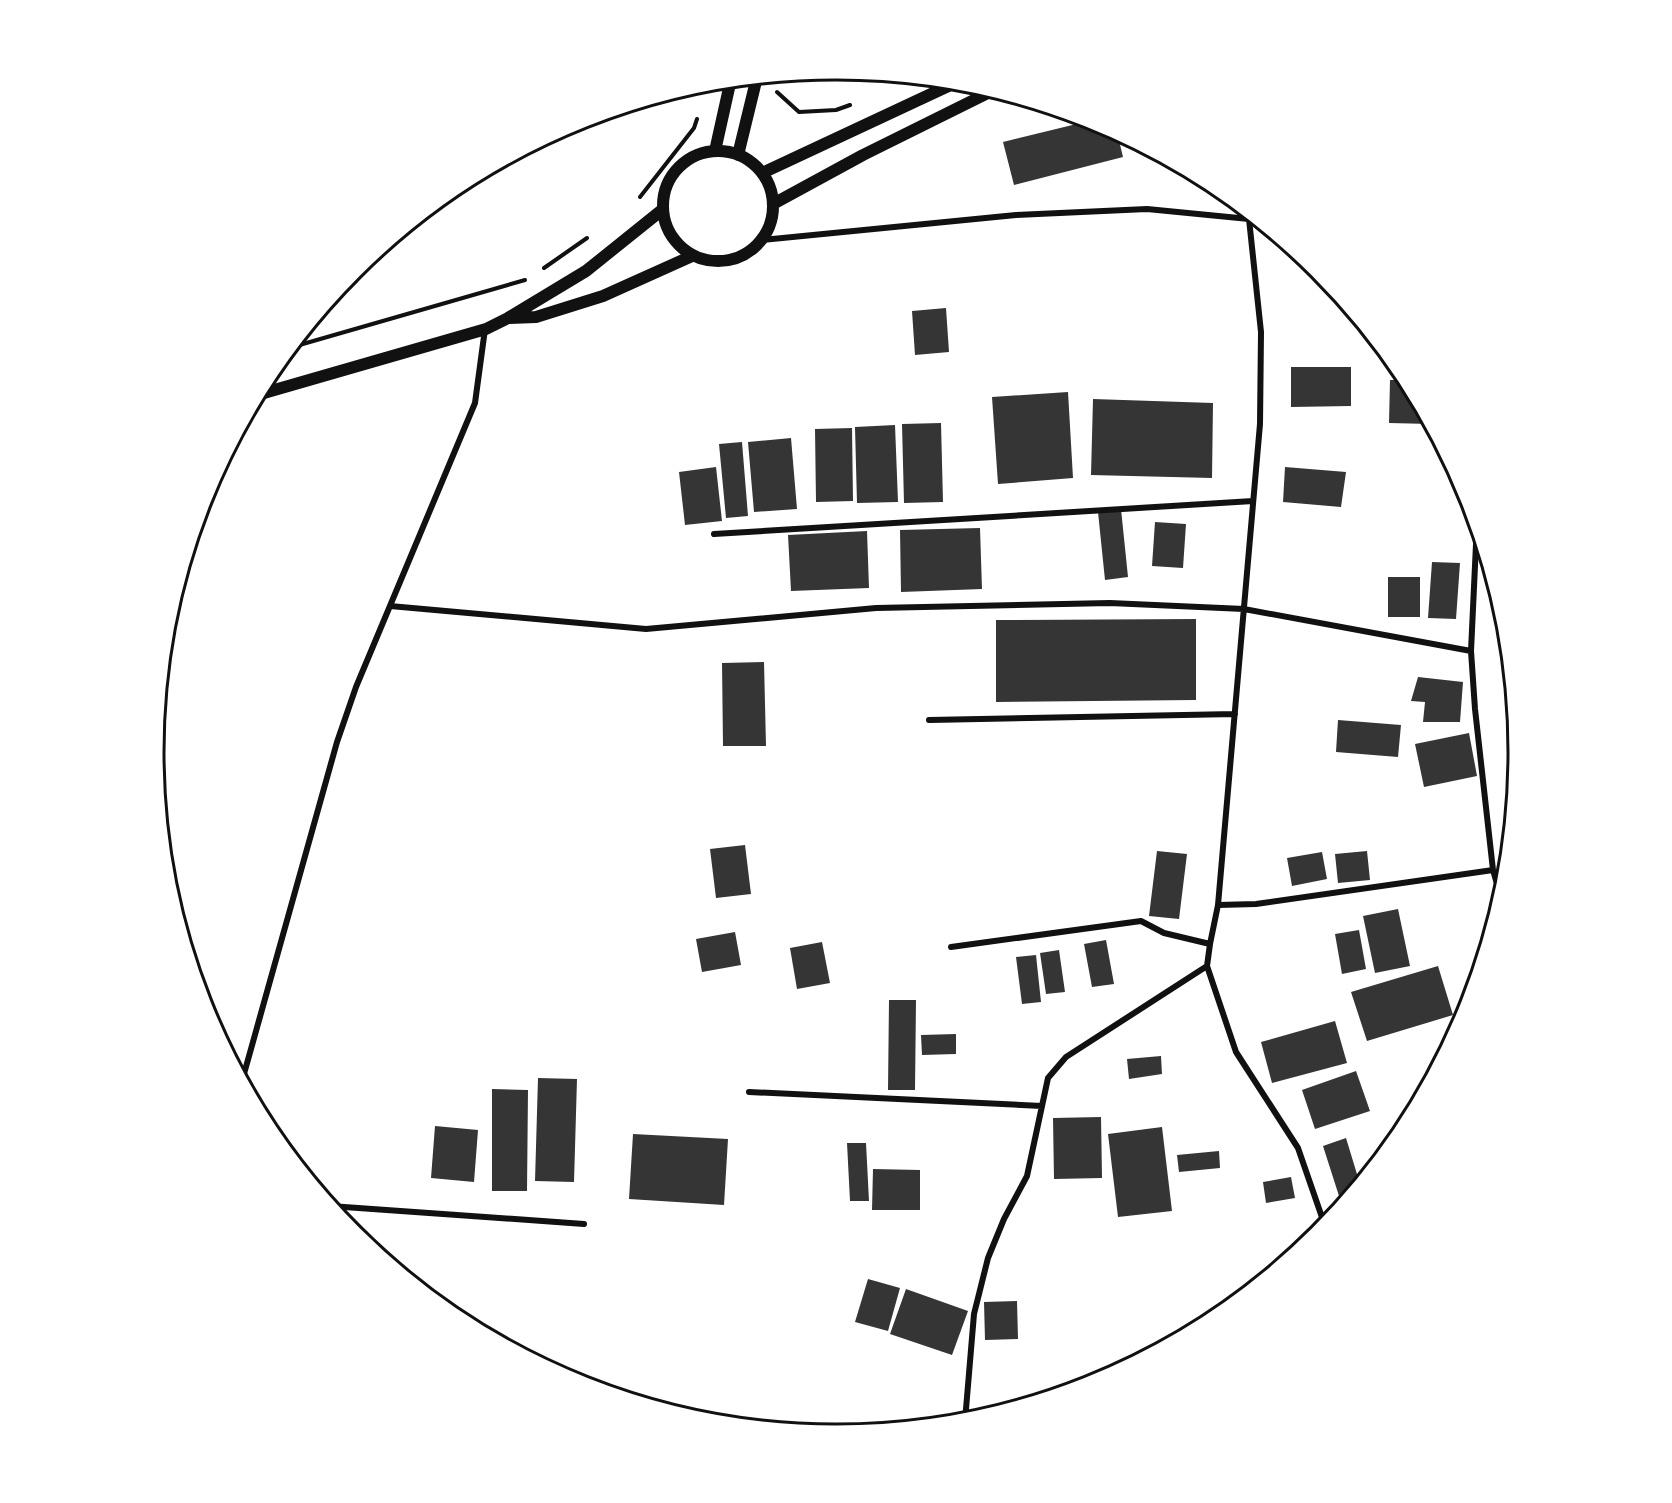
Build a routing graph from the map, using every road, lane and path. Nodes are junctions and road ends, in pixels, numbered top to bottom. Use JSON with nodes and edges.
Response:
{"nodes":[{"id":1,"x":755,"y":84,"type":"edge"},
{"id":2,"x":774,"y":87,"type":"dead end"},
{"id":3,"x":729,"y":88,"type":"edge"},
{"id":4,"x":944,"y":88,"type":"edge"},
{"id":5,"x":983,"y":96,"type":"edge"},
{"id":6,"x":853,"y":104,"type":"dead end"},
{"id":7,"x":701,"y":110,"type":"dead end"},
{"id":8,"x":714,"y":151,"type":"junction"},
{"id":9,"x":738,"y":155,"type":"junction"},
{"id":10,"x":762,"y":173,"type":"junction"},
{"id":11,"x":637,"y":201,"type":"dead end"},
{"id":12,"x":773,"y":204,"type":"junction"},
{"id":13,"x":662,"y":210,"type":"junction"},
{"id":14,"x":1246,"y":219,"type":"edge"},
{"id":15,"x":1249,"y":222,"type":"edge"},
{"id":16,"x":592,"y":235,"type":"dead end"},
{"id":17,"x":762,"y":240,"type":"junction"},
{"id":18,"x":692,"y":256,"type":"junction"},
{"id":19,"x":535,"y":273,"type":"dead end"},
{"id":20,"x":526,"y":280,"type":"dead end"},
{"id":21,"x":508,"y":318,"type":"junction"},
{"id":22,"x":486,"y":329,"type":"junction"},
{"id":23,"x":301,"y":345,"type":"edge"},
{"id":24,"x":269,"y":391,"type":"edge"},
{"id":25,"x":1253,"y":501,"type":"junction"},
{"id":26,"x":714,"y":534,"type":"dead end"},
{"id":27,"x":1476,"y":548,"type":"edge"},
{"id":28,"x":390,"y":606,"type":"junction"},
{"id":29,"x":1244,"y":609,"type":"junction"},
{"id":30,"x":1471,"y":651,"type":"junction"},
{"id":31,"x":1235,"y":714,"type":"junction"},
{"id":32,"x":928,"y":720,"type":"dead end"},
{"id":33,"x":1493,"y":870,"type":"junction"},
{"id":34,"x":1496,"y":879,"type":"edge"},
{"id":35,"x":1218,"y":904,"type":"junction"},
{"id":36,"x":1209,"y":944,"type":"junction"},
{"id":37,"x":951,"y":947,"type":"dead end"},
{"id":38,"x":1207,"y":966,"type":"junction"},
{"id":39,"x":245,"y":1071,"type":"edge"},
{"id":40,"x":749,"y":1092,"type":"dead end"},
{"id":41,"x":1042,"y":1106,"type":"junction"},
{"id":42,"x":342,"y":1207,"type":"edge"},
{"id":43,"x":1321,"y":1216,"type":"edge"},
{"id":44,"x":584,"y":1224,"type":"dead end"},
{"id":45,"x":966,"y":1411,"type":"edge"}],
"edges":[{"from":1,"to":9,"type":"main road"},
{"from":2,"to":6,"type":"path"},
{"from":3,"to":8,"type":"main road"},
{"from":4,"to":10,"type":"main road"},
{"from":5,"to":12,"type":"main road"},
{"from":7,"to":11,"type":"path"},
{"from":8,"to":9,"type":"main road"},
{"from":8,"to":13,"type":"main road"},
{"from":9,"to":10,"type":"main road"},
{"from":10,"to":12,"type":"main road"},
{"from":12,"to":17,"type":"main road"},
{"from":13,"to":18,"type":"main road"},
{"from":13,"to":21,"type":"main road"},
{"from":14,"to":17,"type":"street"},
{"from":15,"to":25,"type":"street"},
{"from":16,"to":19,"type":"path"},
{"from":17,"to":18,"type":"main road"},
{"from":18,"to":21,"type":"main road"},
{"from":20,"to":23,"type":"path"},
{"from":21,"to":22,"type":"main road"},
{"from":22,"to":24,"type":"main road"},
{"from":22,"to":28,"type":"street"},
{"from":25,"to":26,"type":"street"},
{"from":25,"to":29,"type":"street"},
{"from":27,"to":30,"type":"street"},
{"from":28,"to":29,"type":"street"},
{"from":28,"to":39,"type":"street"},
{"from":29,"to":30,"type":"street"},
{"from":29,"to":31,"type":"street"},
{"from":30,"to":33,"type":"street"},
{"from":31,"to":32,"type":"street"},
{"from":31,"to":35,"type":"street"},
{"from":33,"to":34,"type":"street"},
{"from":33,"to":35,"type":"street"},
{"from":35,"to":36,"type":"street"},
{"from":36,"to":37,"type":"street"},
{"from":36,"to":38,"type":"street"},
{"from":38,"to":41,"type":"street"},
{"from":38,"to":43,"type":"street"},
{"from":40,"to":41,"type":"street"},
{"from":41,"to":45,"type":"street"},
{"from":42,"to":44,"type":"street"}]}
